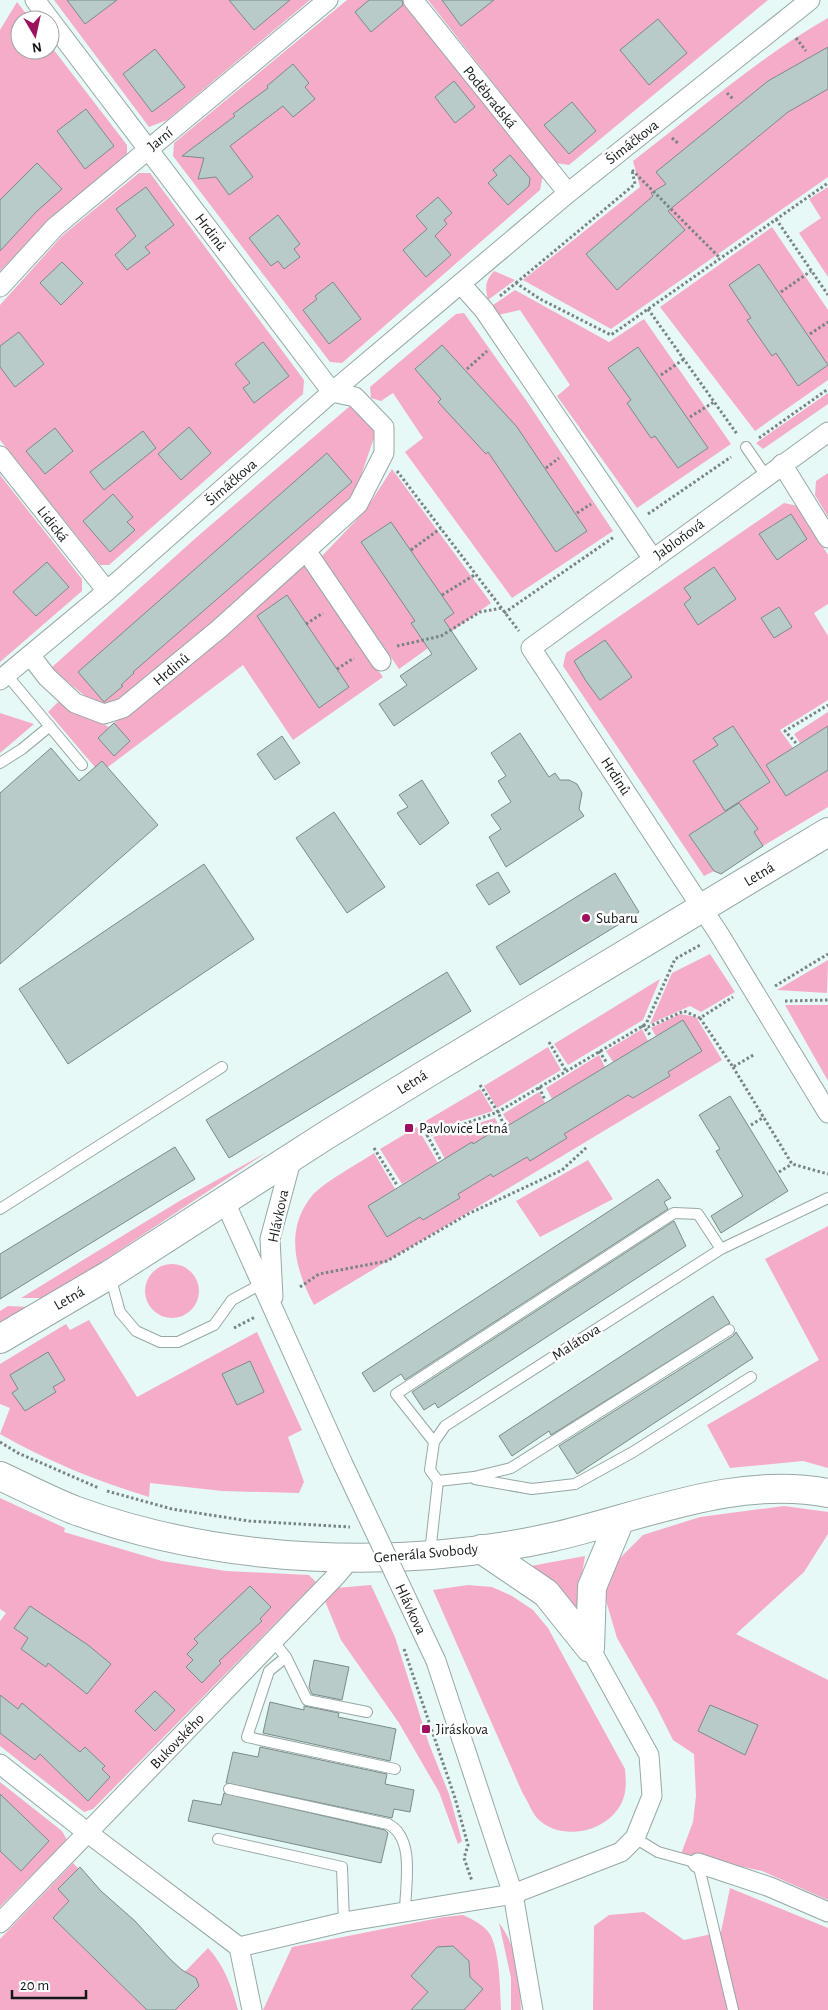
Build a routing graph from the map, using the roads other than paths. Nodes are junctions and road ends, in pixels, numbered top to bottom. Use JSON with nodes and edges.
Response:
{"nodes":[{"id":1,"x":35,"y":0,"type":"edge"},
{"id":2,"x":328,"y":0,"type":"edge"},
{"id":3,"x":413,"y":0,"type":"edge"},
{"id":4,"x":809,"y":1,"type":"edge"},
{"id":5,"x":148,"y":148,"type":"junction"},
{"id":6,"x":568,"y":193,"type":"junction"},
{"id":7,"x":461,"y":284,"type":"junction"},
{"id":8,"x":0,"y":286,"type":"edge"},
{"id":9,"x":332,"y":392,"type":"junction"},
{"id":10,"x":828,"y":432,"type":"edge"},
{"id":11,"x":746,"y":447,"type":"road end"},
{"id":12,"x":0,"y":456,"type":"edge"},
{"id":13,"x":782,"y":464,"type":"junction"},
{"id":14,"x":766,"y":476,"type":"junction"},
{"id":15,"x":828,"y":538,"type":"edge"},
{"id":16,"x":307,"y":552,"type":"junction"},
{"id":17,"x":653,"y":559,"type":"junction"},
{"id":18,"x":107,"y":591,"type":"junction"},
{"id":19,"x":532,"y":648,"type":"joint"},
{"id":20,"x":30,"y":654,"type":"junction"},
{"id":21,"x":377,"y":656,"type":"road end"},
{"id":22,"x":3,"y":677,"type":"edge"},
{"id":23,"x":50,"y":726,"type":"junction"},
{"id":24,"x":0,"y":763,"type":"edge"},
{"id":25,"x":82,"y":765,"type":"dead end"},
{"id":26,"x":828,"y":832,"type":"edge"},
{"id":27,"x":702,"y":908,"type":"junction"},
{"id":28,"x":222,"y":1068,"type":"dead end"},
{"id":29,"x":828,"y":1113,"type":"edge"},
{"id":30,"x":292,"y":1157,"type":"junction"},
{"id":31,"x":828,"y":1198,"type":"edge"},
{"id":32,"x":224,"y":1202,"type":"junction"},
{"id":33,"x":0,"y":1210,"type":"edge"},
{"id":34,"x":721,"y":1249,"type":"junction"},
{"id":35,"x":109,"y":1275,"type":"junction"},
{"id":36,"x":263,"y":1283,"type":"junction"},
{"id":37,"x":273,"y":1306,"type":"junction"},
{"id":38,"x":729,"y":1330,"type":"dead end"},
{"id":39,"x":0,"y":1339,"type":"edge"},
{"id":40,"x":750,"y":1377,"type":"dead end"},
{"id":41,"x":434,"y":1442,"type":"junction"},
{"id":42,"x":0,"y":1476,"type":"edge"},
{"id":43,"x":470,"y":1478,"type":"junction"},
{"id":44,"x":438,"y":1480,"type":"junction"},
{"id":45,"x":828,"y":1493,"type":"edge"},
{"id":46,"x":620,"y":1520,"type":"junction"},
{"id":47,"x":481,"y":1549,"type":"junction"},
{"id":48,"x":429,"y":1554,"type":"junction"},
{"id":49,"x":352,"y":1557,"type":"junction"},
{"id":50,"x":273,"y":1641,"type":"junction"},
{"id":51,"x":590,"y":1648,"type":"junction"},
{"id":52,"x":286,"y":1657,"type":"junction"},
{"id":53,"x":367,"y":1712,"type":"dead end"},
{"id":54,"x":0,"y":1764,"type":"edge"},
{"id":55,"x":394,"y":1769,"type":"dead end"},
{"id":56,"x":229,"y":1789,"type":"dead end"},
{"id":57,"x":88,"y":1833,"type":"junction"},
{"id":58,"x":635,"y":1838,"type":"junction"},
{"id":59,"x":218,"y":1839,"type":"dead end"},
{"id":60,"x":698,"y":1862,"type":"junction"},
{"id":61,"x":513,"y":1894,"type":"junction"},
{"id":62,"x":405,"y":1912,"type":"junction"},
{"id":63,"x":828,"y":1912,"type":"edge"},
{"id":64,"x":344,"y":1922,"type":"junction"},
{"id":65,"x":0,"y":1923,"type":"edge"},
{"id":66,"x":239,"y":1947,"type":"junction"},
{"id":67,"x":252,"y":2010,"type":"edge"},
{"id":68,"x":533,"y":2010,"type":"edge"},
{"id":69,"x":732,"y":2010,"type":"edge"}],
"edges":[{"from":1,"to":5,"type":"street","name":"Hrdinů"},
{"from":2,"to":5,"type":"street","name":"Jarní"},
{"from":3,"to":6,"type":"street","name":"Poděbradská"},
{"from":4,"to":6,"type":"street","name":"Šimáčkova"},
{"from":5,"to":8,"type":"street","name":"Jarní"},
{"from":5,"to":9,"type":"street","name":"Hrdinů"},
{"from":6,"to":7,"type":"street","name":"Šimáčkova"},
{"from":7,"to":9,"type":"street","name":"Šimáčkova"},
{"from":7,"to":17,"type":"street"},
{"from":9,"to":16,"type":"street","name":"Hrdinů"},
{"from":9,"to":18,"type":"street","name":"Šimáčkova"},
{"from":10,"to":13,"type":"street","name":"Jabloňová"},
{"from":11,"to":14,"type":"lane"},
{"from":12,"to":18,"type":"street","name":"Lidická"},
{"from":13,"to":14,"type":"street","name":"Jabloňová"},
{"from":13,"to":15,"type":"street"},
{"from":14,"to":17,"type":"street","name":"Jabloňová"},
{"from":16,"to":20,"type":"street","name":"Hrdinů"},
{"from":16,"to":21,"type":"street"},
{"from":17,"to":19,"type":"street","name":"Jabloňová"},
{"from":18,"to":20,"type":"street","name":"Šimáčkova"},
{"from":19,"to":27,"type":"street","name":"Hrdinů"},
{"from":20,"to":22,"type":"street","name":"Šimáčkova"},
{"from":22,"to":23,"type":"lane"},
{"from":23,"to":24,"type":"lane"},
{"from":23,"to":25,"type":"lane"},
{"from":26,"to":27,"type":"main road","name":"Letná"},
{"from":27,"to":29,"type":"street","name":"Hrdinů"},
{"from":27,"to":30,"type":"main road","name":"Letná"},
{"from":28,"to":33,"type":"lane"},
{"from":30,"to":32,"type":"main road","name":"Letná"},
{"from":30,"to":37,"type":"street","name":"Hlávkova"},
{"from":31,"to":34,"type":"lane","name":"Malátova"},
{"from":32,"to":35,"type":"main road","name":"Letná"},
{"from":32,"to":36,"type":"street","name":"Hlávkova"},
{"from":34,"to":41,"type":"lane","name":"Malátova"},
{"from":34,"to":41,"type":"lane"},
{"from":35,"to":36,"type":"lane"},
{"from":35,"to":39,"type":"main road","name":"Letná"},
{"from":36,"to":37,"type":"street","name":"Hlávkova"},
{"from":37,"to":61,"type":"street","name":"Hlávkova","bridge":true},
{"from":38,"to":43,"type":"lane"},
{"from":40,"to":43,"type":"lane"},
{"from":41,"to":44,"type":"lane"},
{"from":42,"to":49,"type":"main road","name":"Generála Svobody"},
{"from":43,"to":44,"type":"lane"},
{"from":44,"to":48,"type":"lane"},
{"from":45,"to":46,"type":"main road","name":"Generála Svobody"},
{"from":46,"to":47,"type":"main road","name":"Generála Svobody"},
{"from":46,"to":51,"type":"main road"},
{"from":47,"to":48,"type":"main road","name":"Generála Svobody"},
{"from":47,"to":51,"type":"main road"},
{"from":48,"to":49,"type":"main road","name":"Generála Svobody"},
{"from":49,"to":50,"type":"street","name":"Bukovského"},
{"from":50,"to":52,"type":"lane"},
{"from":50,"to":57,"type":"street","name":"Bukovského"},
{"from":51,"to":58,"type":"street"},
{"from":52,"to":53,"type":"lane"},
{"from":52,"to":55,"type":"lane"},
{"from":54,"to":57,"type":"street"},
{"from":56,"to":62,"type":"lane"},
{"from":57,"to":65,"type":"street","name":"Bukovského"},
{"from":57,"to":66,"type":"street"},
{"from":58,"to":60,"type":"lane"},
{"from":58,"to":61,"type":"street"},
{"from":59,"to":64,"type":"lane"},
{"from":60,"to":63,"type":"street"},
{"from":60,"to":69,"type":"lane"},
{"from":61,"to":62,"type":"street"},
{"from":61,"to":68,"type":"street","name":"Hlávkova"},
{"from":62,"to":64,"type":"street"},
{"from":64,"to":66,"type":"street"},
{"from":66,"to":67,"type":"street"}]}
